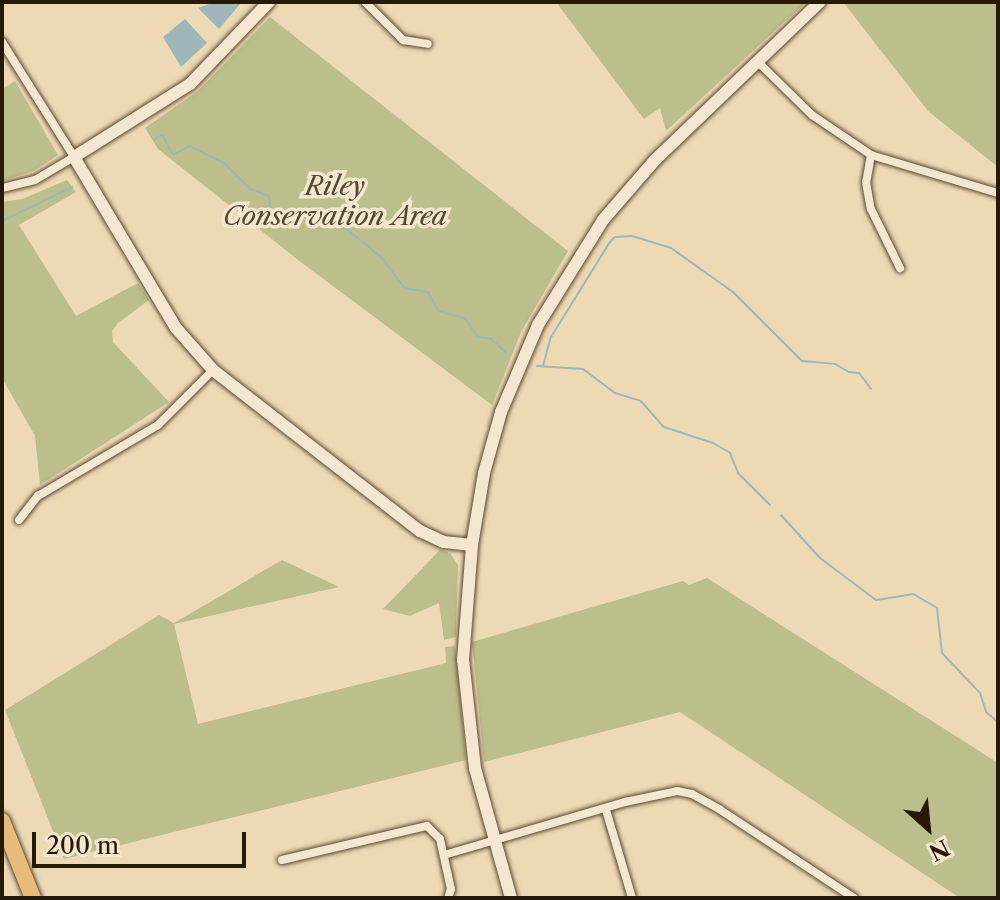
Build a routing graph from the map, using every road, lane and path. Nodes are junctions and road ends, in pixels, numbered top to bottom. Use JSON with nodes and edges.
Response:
{"nodes":[{"id":1,"x":269,"y":2,"type":"edge"},
{"id":2,"x":365,"y":2,"type":"edge"},
{"id":3,"x":820,"y":2,"type":"edge"},
{"id":4,"x":2,"y":42,"type":"edge"},
{"id":5,"x":428,"y":44,"type":"dead end"},
{"id":6,"x":758,"y":62,"type":"junction"},
{"id":7,"x":871,"y":155,"type":"junction"},
{"id":8,"x":74,"y":157,"type":"junction"},
{"id":9,"x":2,"y":188,"type":"edge"},
{"id":10,"x":998,"y":193,"type":"edge"},
{"id":11,"x":900,"y":268,"type":"dead end"},
{"id":12,"x":213,"y":370,"type":"junction"},
{"id":13,"x":19,"y":520,"type":"dead end"},
{"id":14,"x":472,"y":545,"type":"junction"},
{"id":15,"x":606,"y":810,"type":"junction"},
{"id":16,"x":2,"y":821,"type":"edge"},
{"id":17,"x":495,"y":841,"type":"junction"},
{"id":18,"x":444,"y":855,"type":"junction"},
{"id":19,"x":282,"y":860,"type":"dead end"},
{"id":20,"x":449,"y":897,"type":"edge"},
{"id":21,"x":33,"y":898,"type":"edge"},
{"id":22,"x":511,"y":898,"type":"edge"},
{"id":23,"x":632,"y":898,"type":"edge"},
{"id":24,"x":854,"y":898,"type":"edge"}],
"edges":[{"from":1,"to":8,"type":"street"},
{"from":2,"to":5,"type":"street"},
{"from":3,"to":6,"type":"street"},
{"from":4,"to":8,"type":"street"},
{"from":6,"to":7,"type":"street"},
{"from":6,"to":14,"type":"street"},
{"from":7,"to":10,"type":"street"},
{"from":7,"to":11,"type":"street"},
{"from":8,"to":9,"type":"street"},
{"from":8,"to":12,"type":"street"},
{"from":12,"to":13,"type":"street"},
{"from":12,"to":14,"type":"street"},
{"from":14,"to":17,"type":"street"},
{"from":15,"to":17,"type":"street"},
{"from":15,"to":23,"type":"street"},
{"from":15,"to":24,"type":"street"},
{"from":16,"to":21,"type":"highway"},
{"from":17,"to":18,"type":"street"},
{"from":17,"to":22,"type":"street"},
{"from":18,"to":19,"type":"street"},
{"from":18,"to":20,"type":"street"}]}
